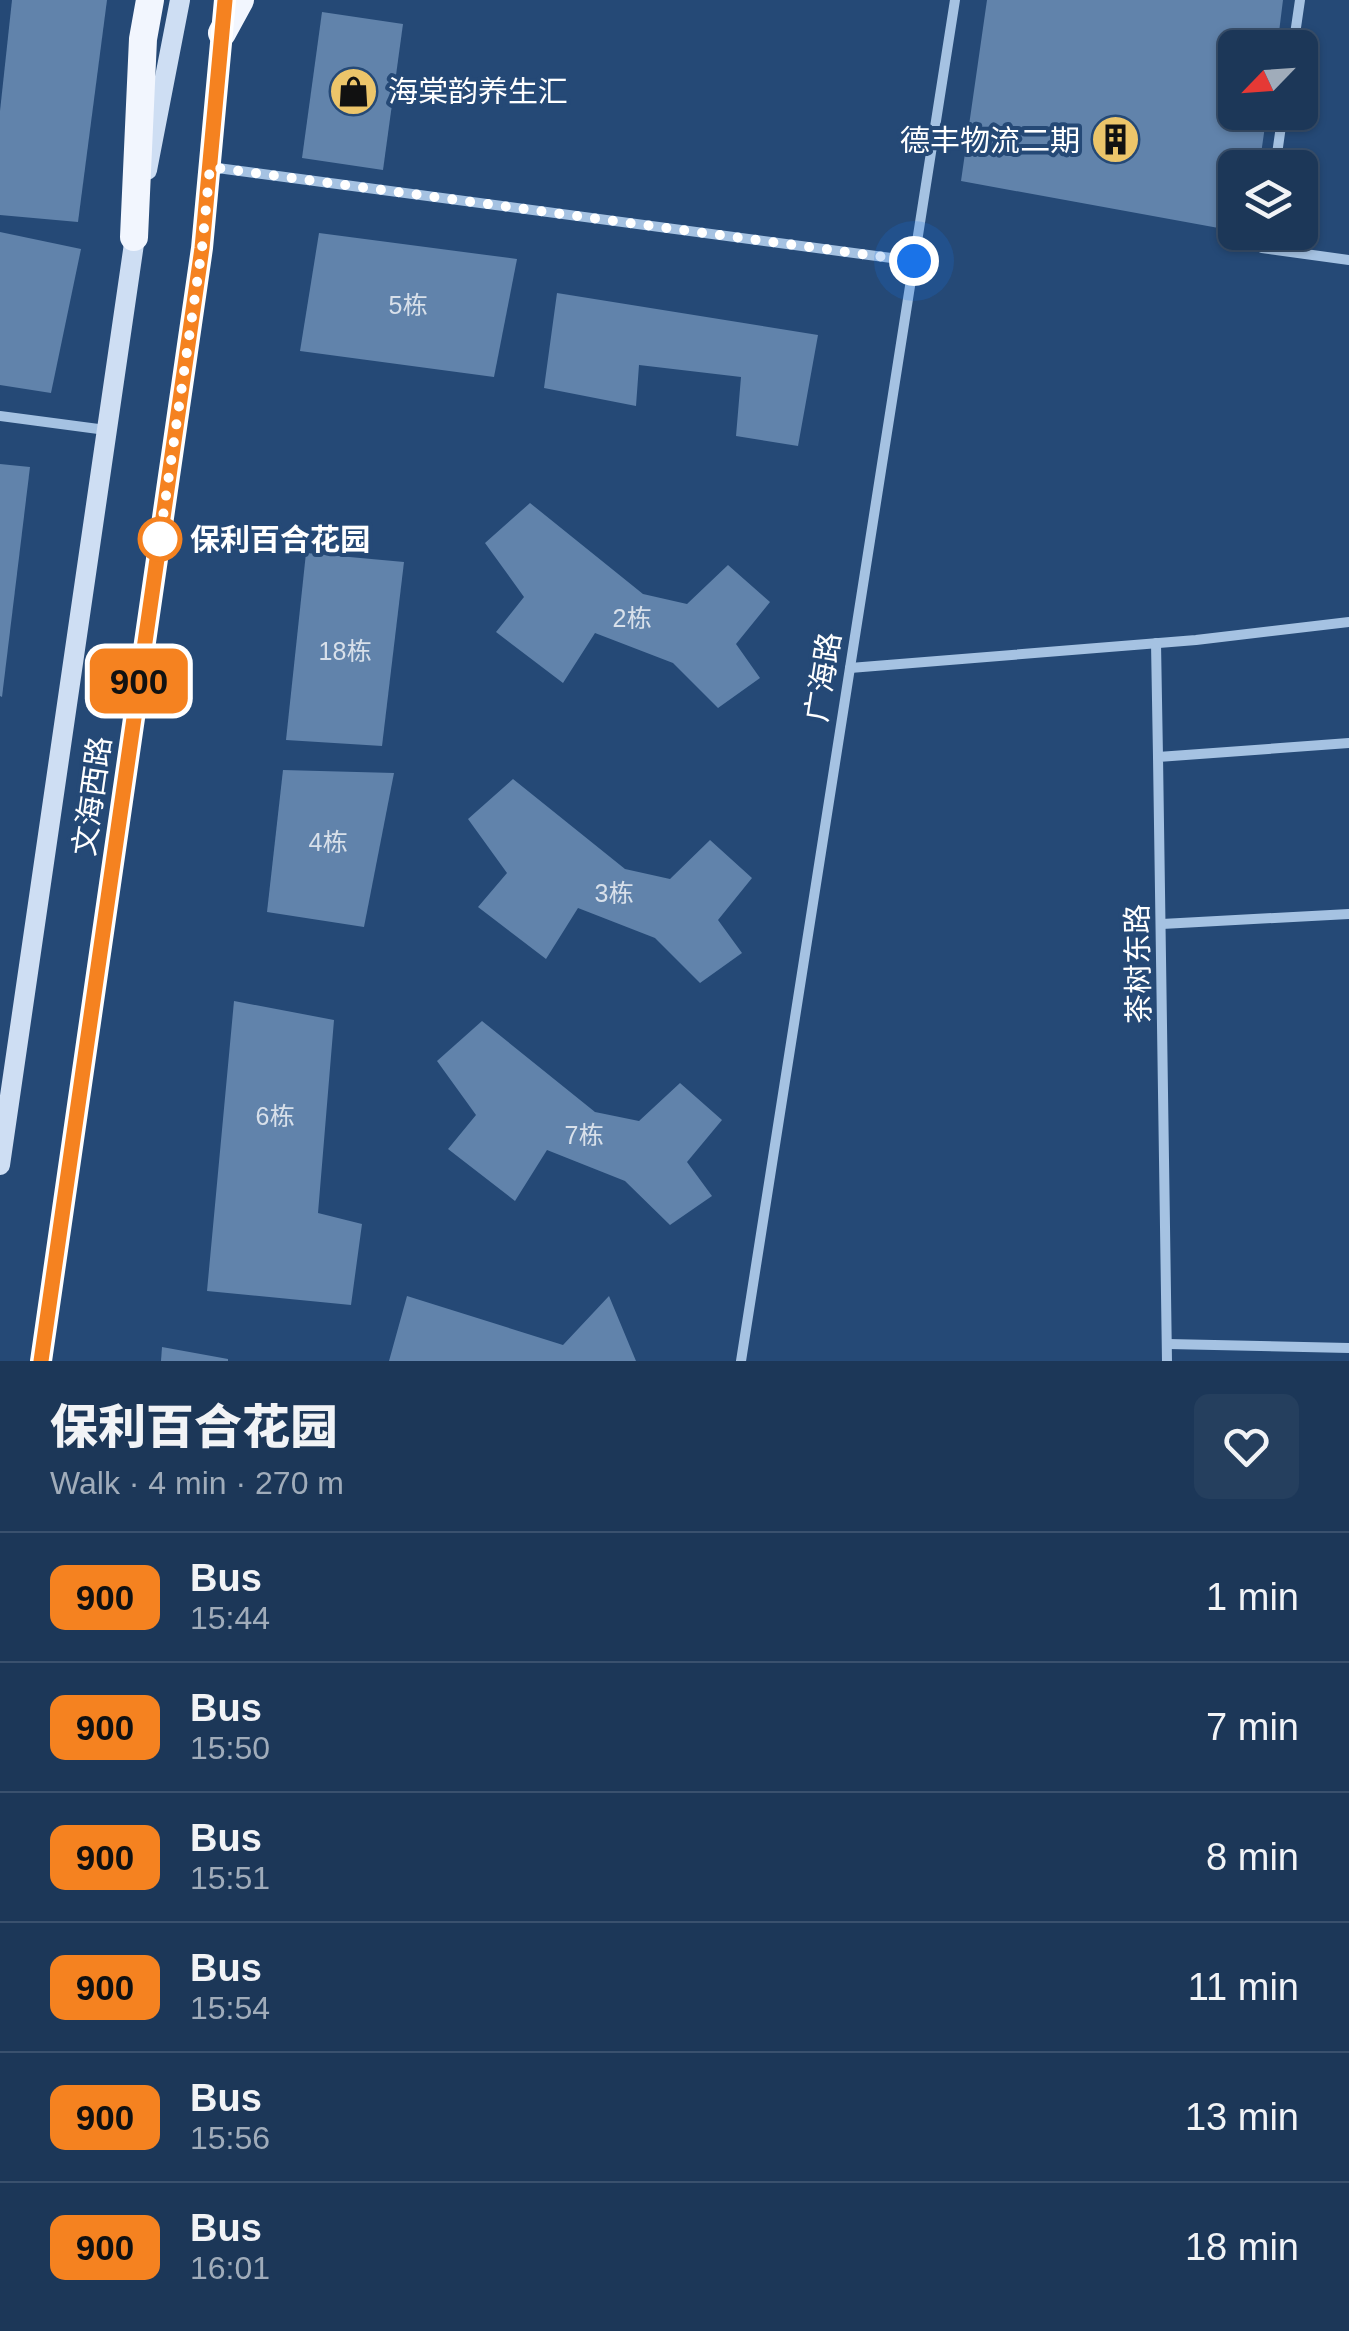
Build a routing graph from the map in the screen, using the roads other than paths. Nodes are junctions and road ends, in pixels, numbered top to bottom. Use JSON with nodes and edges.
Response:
{"nodes":[{"id":1,"x":150,"y":0,"type":"edge"},
{"id":2,"x":180,"y":0,"type":"edge"},
{"id":3,"x":225,"y":0,"type":"edge"},
{"id":4,"x":240,"y":0,"type":"edge"},
{"id":5,"x":955,"y":0,"type":"edge"},
{"id":6,"x":1300,"y":0,"type":"edge"},
{"id":7,"x":1296,"y":30,"type":"edge"},
{"id":8,"x":222,"y":33,"type":"junction"},
{"id":9,"x":210,"y":167,"type":"junction"},
{"id":10,"x":134,"y":236,"type":"junction"},
{"id":11,"x":1276,"y":250,"type":"edge"},
{"id":12,"x":1349,"y":260,"type":"edge"},
{"id":13,"x":914,"y":261,"type":"junction"},
{"id":14,"x":0,"y":416,"type":"edge"},
{"id":15,"x":106,"y":430,"type":"junction"},
{"id":16,"x":1349,"y":622,"type":"edge"},
{"id":17,"x":1156,"y":643,"type":"junction"},
{"id":18,"x":850,"y":668,"type":"junction"},
{"id":19,"x":1349,"y":743,"type":"edge"},
{"id":20,"x":1158,"y":757,"type":"junction"},
{"id":21,"x":1349,"y":914,"type":"edge"},
{"id":22,"x":1162,"y":924,"type":"junction"},
{"id":23,"x":0,"y":1165,"type":"edge"},
{"id":24,"x":1168,"y":1344,"type":"junction"},
{"id":25,"x":1349,"y":1348,"type":"edge"},
{"id":26,"x":41,"y":1361,"type":"edge"},
{"id":27,"x":741,"y":1361,"type":"edge"},
{"id":28,"x":1166,"y":1361,"type":"edge"}],
"edges":[{"from":1,"to":10,"type":"highway"},
{"from":2,"to":10,"type":"main road","name":"文海西路"},
{"from":3,"to":8,"type":"main road","name":"文海西路"},
{"from":4,"to":8,"type":"highway"},
{"from":5,"to":13,"type":"street","name":"广海路"},
{"from":6,"to":7,"type":"street"},
{"from":8,"to":9,"type":"main road","name":"文海西路"},
{"from":9,"to":13,"type":"street"},
{"from":9,"to":26,"type":"main road","name":"文海西路"},
{"from":10,"to":15,"type":"main road","name":"文海西路"},
{"from":11,"to":12,"type":"street"},
{"from":13,"to":18,"type":"street","name":"广海路"},
{"from":14,"to":15,"type":"street"},
{"from":15,"to":23,"type":"main road","name":"文海西路"},
{"from":16,"to":17,"type":"street"},
{"from":17,"to":18,"type":"street"},
{"from":17,"to":20,"type":"street","name":"茶树东路"},
{"from":18,"to":27,"type":"street","name":"广海路"},
{"from":19,"to":20,"type":"street"},
{"from":20,"to":22,"type":"street","name":"茶树东路"},
{"from":21,"to":22,"type":"street"},
{"from":22,"to":24,"type":"street","name":"茶树东路"},
{"from":24,"to":25,"type":"street"},
{"from":24,"to":28,"type":"street","name":"茶树东路"}]}
